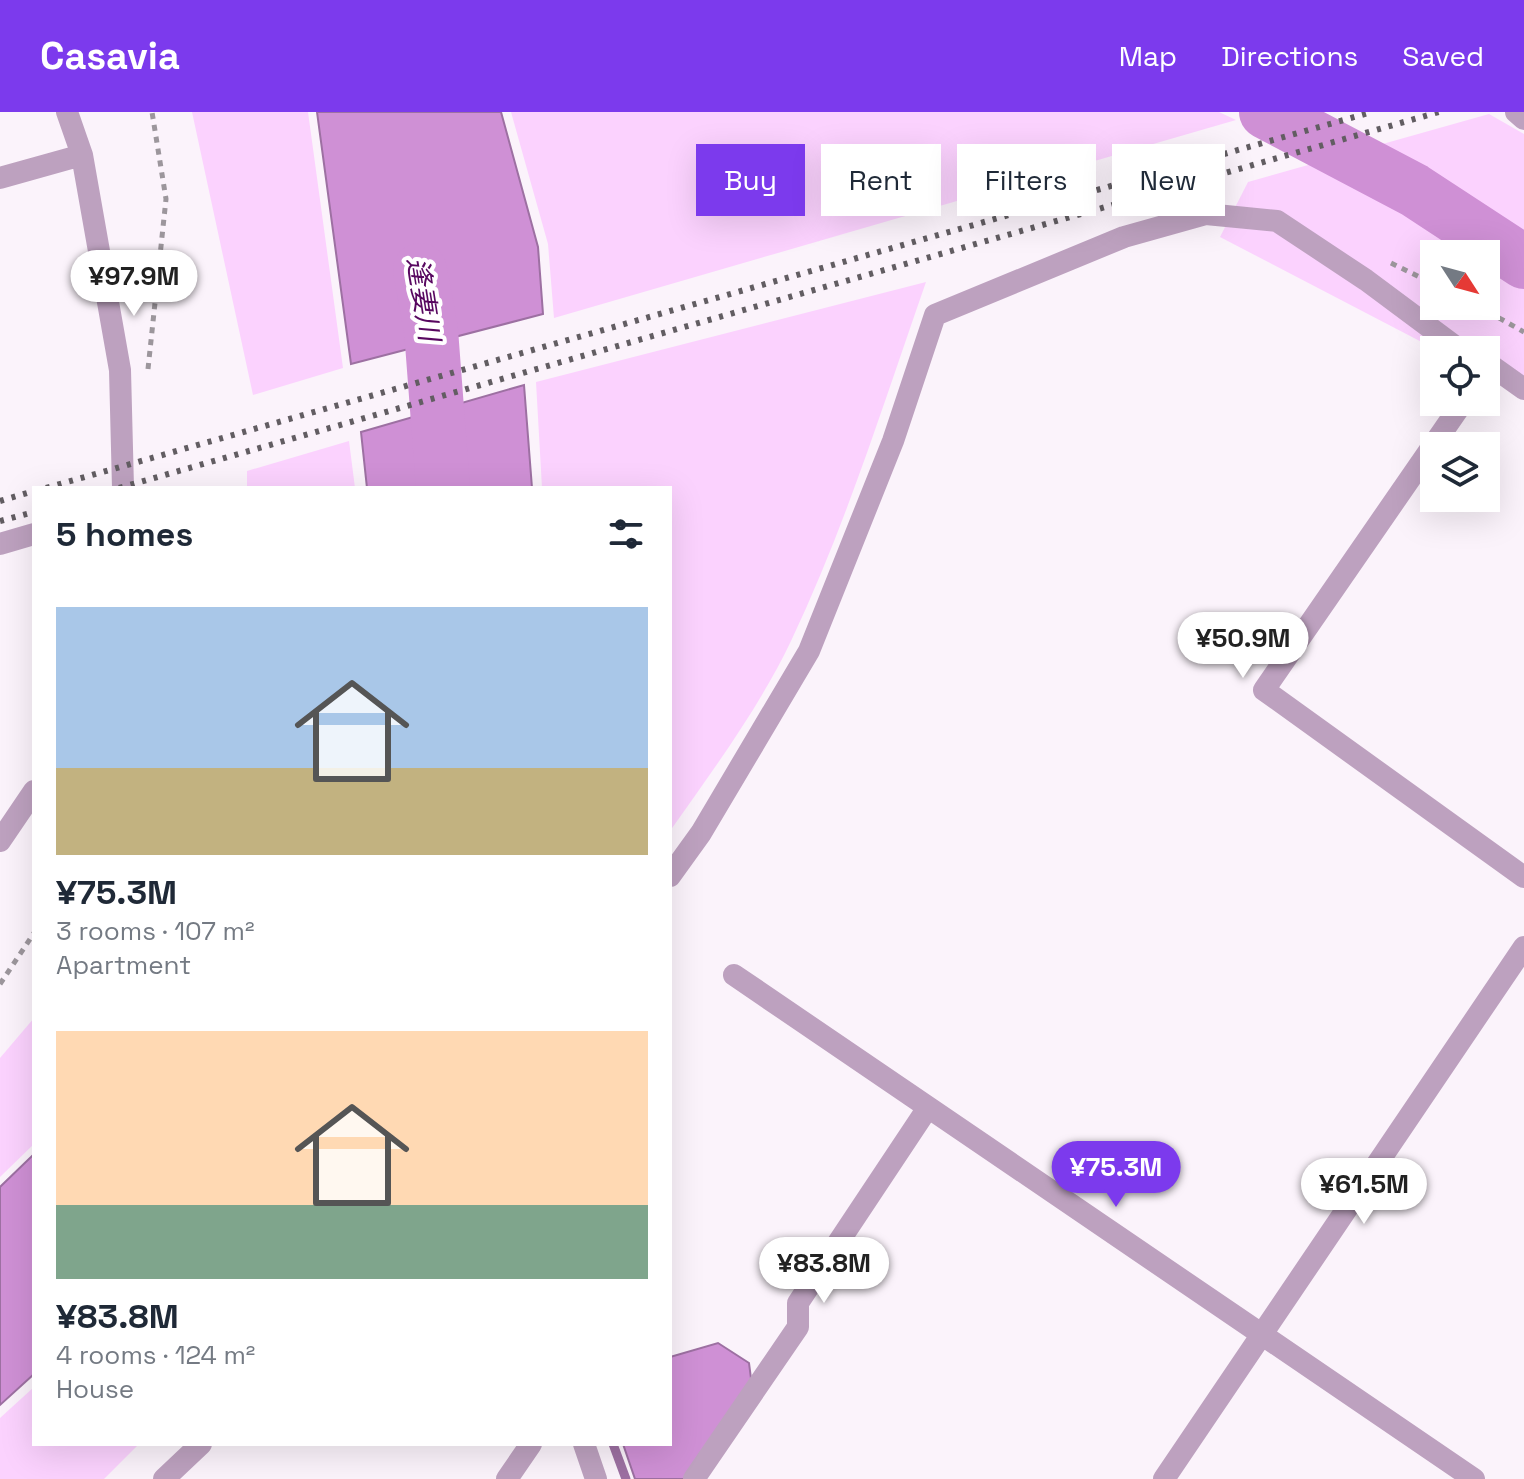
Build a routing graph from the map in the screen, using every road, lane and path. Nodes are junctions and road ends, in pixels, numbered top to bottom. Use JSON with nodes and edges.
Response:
{"nodes":[{"id":1,"x":67,"y":112,"type":"edge"},
{"id":2,"x":152,"y":112,"type":"edge"},
{"id":3,"x":1516,"y":112,"type":"edge"},
{"id":4,"x":1524,"y":119,"type":"edge"},
{"id":5,"x":82,"y":155,"type":"junction"},
{"id":6,"x":0,"y":178,"type":"edge"},
{"id":7,"x":1500,"y":318,"type":"edge"},
{"id":8,"x":1524,"y":332,"type":"edge"},
{"id":9,"x":1441,"y":336,"type":"edge"},
{"id":10,"x":1500,"y":373,"type":"edge"},
{"id":11,"x":147,"y":377,"type":"dead end"},
{"id":12,"x":1524,"y":389,"type":"edge"},
{"id":13,"x":1453,"y":416,"type":"edge"},
{"id":14,"x":123,"y":486,"type":"edge"},
{"id":15,"x":32,"y":535,"type":"edge"},
{"id":16,"x":0,"y":544,"type":"edge"},
{"id":17,"x":32,"y":794,"type":"edge"},
{"id":18,"x":0,"y":841,"type":"edge"},
{"id":19,"x":672,"y":873,"type":"edge"},
{"id":20,"x":1524,"y":877,"type":"edge"},
{"id":21,"x":32,"y":936,"type":"edge"},
{"id":22,"x":1524,"y":947,"type":"edge"},
{"id":23,"x":734,"y":975,"type":"dead end"},
{"id":24,"x":0,"y":984,"type":"edge"},
{"id":25,"x":927,"y":1109,"type":"junction"},
{"id":26,"x":1261,"y":1337,"type":"junction"},
{"id":27,"x":199,"y":1446,"type":"edge"},
{"id":28,"x":530,"y":1446,"type":"edge"},
{"id":29,"x":585,"y":1446,"type":"edge"},
{"id":30,"x":164,"y":1479,"type":"edge"},
{"id":31,"x":507,"y":1479,"type":"edge"},
{"id":32,"x":596,"y":1479,"type":"edge"},
{"id":33,"x":694,"y":1479,"type":"edge"},
{"id":34,"x":1164,"y":1479,"type":"edge"},
{"id":35,"x":1474,"y":1479,"type":"edge"}],
"edges":[{"from":1,"to":5,"type":"street"},
{"from":2,"to":11,"type":"path"},
{"from":3,"to":4,"type":"street"},
{"from":5,"to":6,"type":"street"},
{"from":5,"to":14,"type":"street"},
{"from":7,"to":8,"type":"path"},
{"from":9,"to":19,"type":"street"},
{"from":10,"to":12,"type":"street"},
{"from":13,"to":20,"type":"street"},
{"from":15,"to":16,"type":"street"},
{"from":17,"to":18,"type":"street"},
{"from":21,"to":24,"type":"path"},
{"from":22,"to":26,"type":"street"},
{"from":23,"to":25,"type":"street"},
{"from":25,"to":26,"type":"street"},
{"from":25,"to":33,"type":"street"},
{"from":26,"to":34,"type":"street"},
{"from":26,"to":35,"type":"street"},
{"from":27,"to":30,"type":"street"},
{"from":28,"to":31,"type":"street"},
{"from":29,"to":32,"type":"street"}]}
